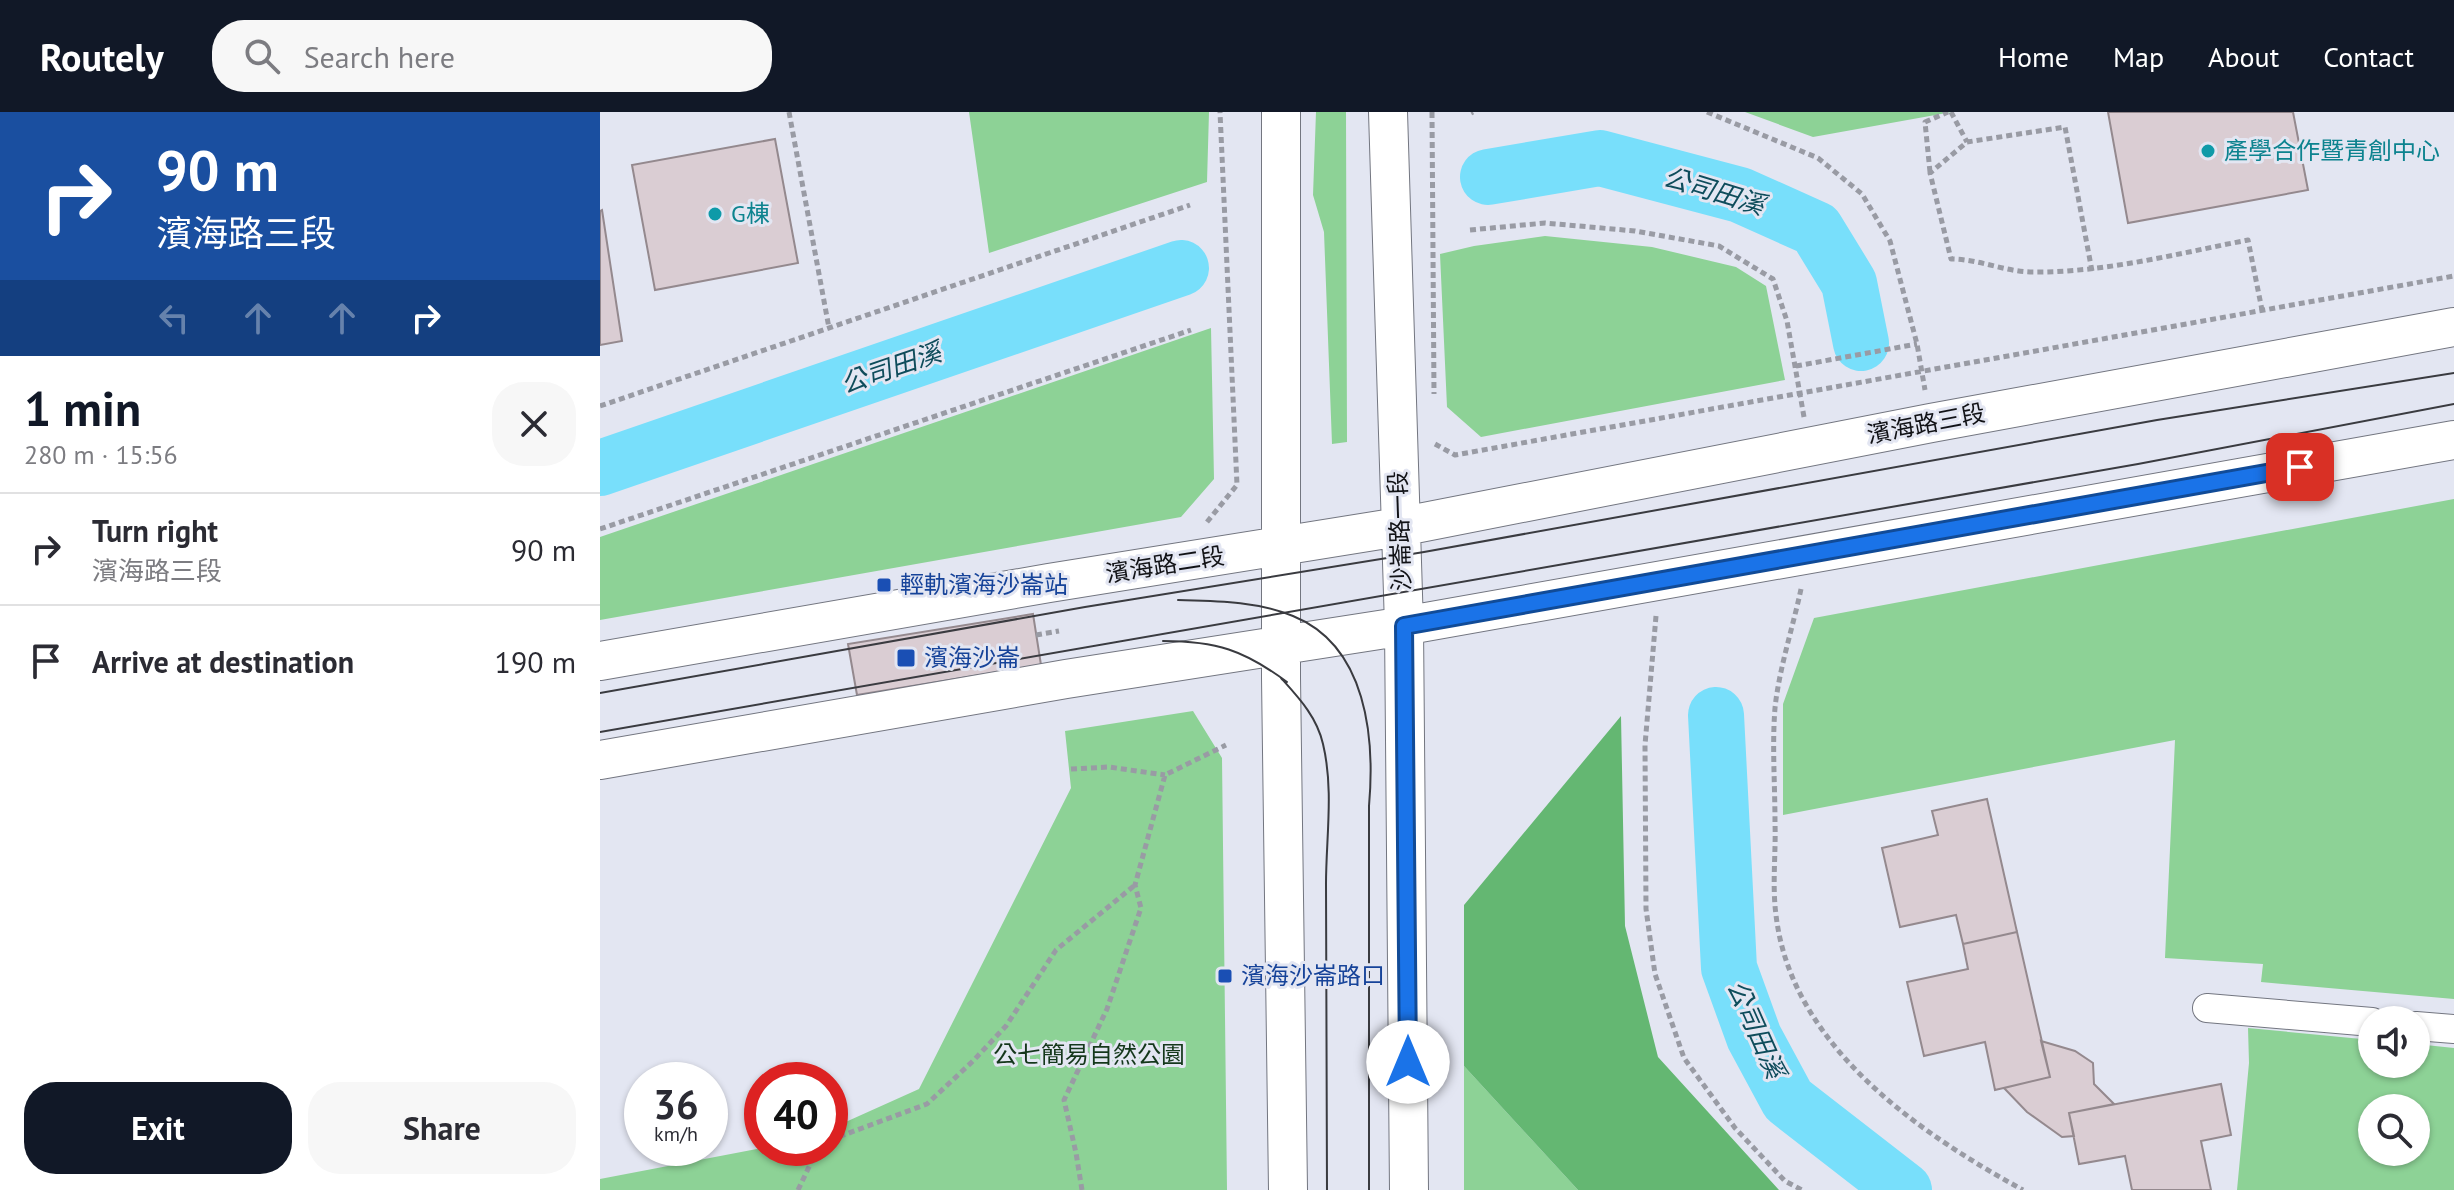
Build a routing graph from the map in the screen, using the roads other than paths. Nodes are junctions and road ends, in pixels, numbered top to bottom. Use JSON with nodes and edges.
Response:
{"nodes":[{"id":1,"x":1281,"y":112,"type":"edge"},
{"id":2,"x":1388,"y":112,"type":"edge"},
{"id":3,"x":2454,"y":327,"type":"edge"},
{"id":4,"x":2454,"y":440,"type":"edge"},
{"id":5,"x":1399,"y":527,"type":"junction"},
{"id":6,"x":1280,"y":547,"type":"junction"},
{"id":7,"x":1404,"y":626,"type":"junction"},
{"id":8,"x":1282,"y":646,"type":"junction"},
{"id":9,"x":600,"y":661,"type":"edge"},
{"id":10,"x":600,"y":760,"type":"edge"},
{"id":11,"x":2207,"y":1008,"type":"dead end"},
{"id":12,"x":2358,"y":1021,"type":"edge"},
{"id":13,"x":2430,"y":1027,"type":"edge"},
{"id":14,"x":2454,"y":1029,"type":"edge"},
{"id":15,"x":1288,"y":1190,"type":"edge"},
{"id":16,"x":1409,"y":1190,"type":"edge"}],
"edges":[{"from":1,"to":6,"type":"street"},
{"from":2,"to":5,"type":"street","name":"沙崙路一段"},
{"from":3,"to":5,"type":"street","name":"濱海路三段"},
{"from":4,"to":7,"type":"street"},
{"from":5,"to":6,"type":"street","name":"濱海路二段"},
{"from":5,"to":7,"type":"street","name":"沙崙路一段"},
{"from":6,"to":8,"type":"street"},
{"from":6,"to":9,"type":"street","name":"濱海路二段"},
{"from":7,"to":8,"type":"street"},
{"from":7,"to":16,"type":"street","name":"沙崙路一段"},
{"from":8,"to":10,"type":"street"},
{"from":8,"to":15,"type":"street"},
{"from":11,"to":12,"type":"street"},
{"from":13,"to":14,"type":"street"}]}
